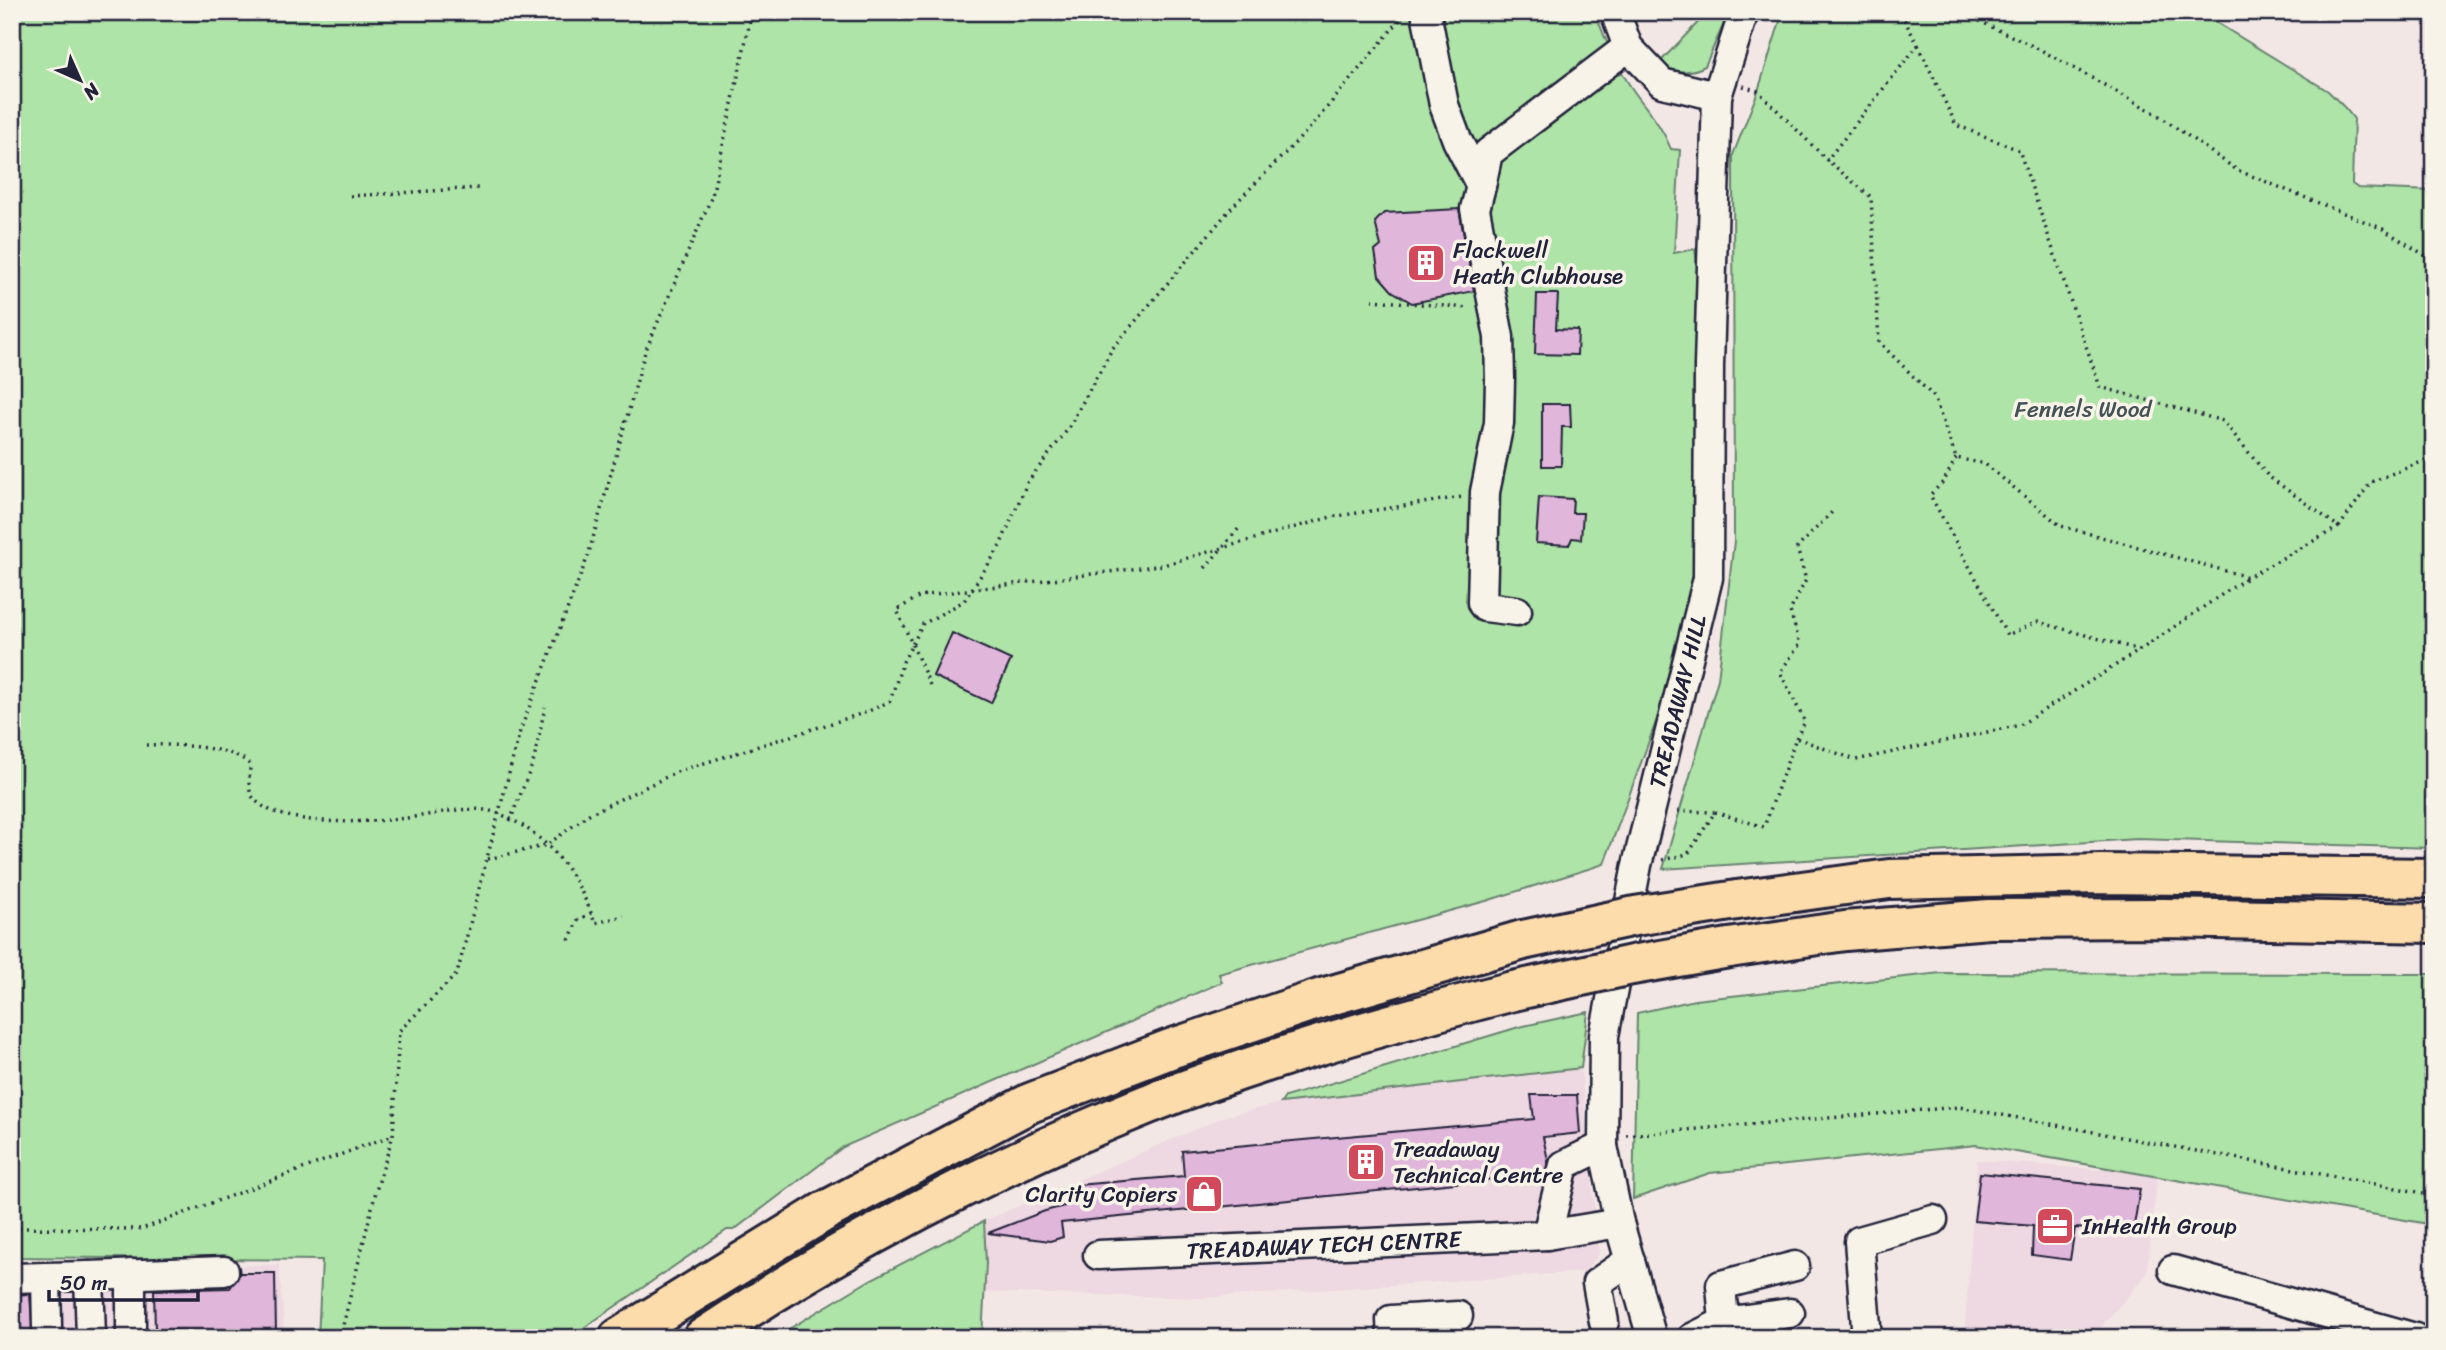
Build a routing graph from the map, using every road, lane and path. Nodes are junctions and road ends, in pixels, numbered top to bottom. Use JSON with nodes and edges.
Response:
{"nodes":[{"id":1,"x":752,"y":12,"type":"edge"},
{"id":2,"x":1407,"y":12,"type":"edge"},
{"id":3,"x":1426,"y":12,"type":"edge"},
{"id":4,"x":1615,"y":12,"type":"edge"},
{"id":5,"x":1744,"y":12,"type":"edge"},
{"id":6,"x":1900,"y":12,"type":"edge"},
{"id":7,"x":1960,"y":12,"type":"edge"},
{"id":8,"x":1918,"y":45,"type":"junction"},
{"id":9,"x":1628,"y":47,"type":"junction"},
{"id":10,"x":1758,"y":91,"type":"dead end"},
{"id":11,"x":1717,"y":96,"type":"junction"},
{"id":12,"x":1827,"y":160,"type":"junction"},
{"id":13,"x":1481,"y":186,"type":"junction"},
{"id":14,"x":478,"y":188,"type":"dead end"},
{"id":15,"x":350,"y":196,"type":"dead end"},
{"id":16,"x":2434,"y":261,"type":"edge"},
{"id":17,"x":1372,"y":300,"type":"dead end"},
{"id":18,"x":1492,"y":310,"type":"junction"},
{"id":19,"x":2434,"y":457,"type":"edge"},
{"id":20,"x":1956,"y":458,"type":"junction"},
{"id":21,"x":1485,"y":492,"type":"junction"},
{"id":22,"x":1834,"y":510,"type":"dead end"},
{"id":23,"x":1240,"y":527,"type":"dead end"},
{"id":24,"x":2339,"y":527,"type":"junction"},
{"id":25,"x":1222,"y":547,"type":"junction"},
{"id":26,"x":1205,"y":568,"type":"dead end"},
{"id":27,"x":2248,"y":577,"type":"junction"},
{"id":28,"x":972,"y":588,"type":"junction"},
{"id":29,"x":1517,"y":611,"type":"dead end"},
{"id":30,"x":911,"y":646,"type":"junction"},
{"id":31,"x":2140,"y":650,"type":"junction"},
{"id":32,"x":930,"y":685,"type":"dead end"},
{"id":33,"x":545,"y":707,"type":"dead end"},
{"id":34,"x":1796,"y":738,"type":"junction"},
{"id":35,"x":146,"y":745,"type":"dead end"},
{"id":36,"x":1650,"y":810,"type":"junction"},
{"id":37,"x":1715,"y":812,"type":"junction"},
{"id":38,"x":499,"y":814,"type":"junction"},
{"id":39,"x":510,"y":821,"type":"junction"},
{"id":40,"x":547,"y":845,"type":"junction"},
{"id":41,"x":488,"y":859,"type":"junction"},
{"id":42,"x":1637,"y":865,"type":"junction"},
{"id":43,"x":2434,"y":878,"type":"edge"},
{"id":44,"x":592,"y":913,"type":"junction"},
{"id":45,"x":624,"y":916,"type":"dead end"},
{"id":46,"x":2434,"y":923,"type":"edge"},
{"id":47,"x":569,"y":940,"type":"dead end"},
{"id":48,"x":393,"y":1135,"type":"junction"},
{"id":49,"x":1603,"y":1142,"type":"junction"},
{"id":50,"x":2434,"y":1195,"type":"edge"},
{"id":51,"x":1933,"y":1220,"type":"dead end"},
{"id":52,"x":1619,"y":1223,"type":"junction"},
{"id":53,"x":12,"y":1228,"type":"edge"},
{"id":54,"x":1547,"y":1235,"type":"junction"},
{"id":55,"x":1098,"y":1255,"type":"dead end"},
{"id":56,"x":1630,"y":1260,"type":"junction"},
{"id":57,"x":1795,"y":1266,"type":"dead end"},
{"id":58,"x":224,"y":1270,"type":"dead end"},
{"id":59,"x":2173,"y":1270,"type":"dead end"},
{"id":60,"x":131,"y":1274,"type":"junction"},
{"id":61,"x":89,"y":1276,"type":"junction"},
{"id":62,"x":12,"y":1278,"type":"edge"},
{"id":63,"x":46,"y":1278,"type":"junction"},
{"id":64,"x":1790,"y":1313,"type":"dead end"},
{"id":65,"x":1458,"y":1316,"type":"dead end"},
{"id":66,"x":1604,"y":1322,"type":"dead end"},
{"id":67,"x":1724,"y":1322,"type":"junction"},
{"id":68,"x":47,"y":1327,"type":"dead end"},
{"id":69,"x":2405,"y":1337,"type":"edge"},
{"id":70,"x":91,"y":1338,"type":"edge"},
{"id":71,"x":131,"y":1338,"type":"edge"},
{"id":72,"x":340,"y":1338,"type":"edge"},
{"id":73,"x":619,"y":1338,"type":"edge"},
{"id":74,"x":703,"y":1338,"type":"edge"},
{"id":75,"x":1392,"y":1338,"type":"edge"},
{"id":76,"x":1652,"y":1338,"type":"edge"},
{"id":77,"x":1692,"y":1338,"type":"edge"},
{"id":78,"x":1867,"y":1338,"type":"edge"}],
"edges":[{"from":1,"to":38,"type":"path"},
{"from":2,"to":28,"type":"path"},
{"from":3,"to":13,"type":"street"},
{"from":4,"to":9,"type":"street"},
{"from":5,"to":11,"type":"street","name":"TREADAWAY HILL"},
{"from":6,"to":8,"type":"path"},
{"from":7,"to":16,"type":"path"},
{"from":8,"to":12,"type":"path"},
{"from":8,"to":24,"type":"path"},
{"from":9,"to":11,"type":"street"},
{"from":9,"to":13,"type":"street"},
{"from":10,"to":12,"type":"path"},
{"from":11,"to":36,"type":"street","name":"TREADAWAY HILL"},
{"from":12,"to":20,"type":"path"},
{"from":13,"to":18,"type":"street"},
{"from":14,"to":15,"type":"path"},
{"from":17,"to":18,"type":"path"},
{"from":18,"to":21,"type":"street"},
{"from":19,"to":24,"type":"path"},
{"from":20,"to":27,"type":"path"},
{"from":20,"to":31,"type":"path"},
{"from":21,"to":25,"type":"path"},
{"from":21,"to":29,"type":"street"},
{"from":22,"to":34,"type":"path"},
{"from":23,"to":25,"type":"path"},
{"from":24,"to":27,"type":"path"},
{"from":25,"to":26,"type":"path"},
{"from":25,"to":28,"type":"path"},
{"from":27,"to":31,"type":"path"},
{"from":28,"to":30,"type":"path"},
{"from":28,"to":30,"type":"path"},
{"from":30,"to":32,"type":"path"},
{"from":30,"to":40,"type":"path"},
{"from":31,"to":34,"type":"path"},
{"from":33,"to":39,"type":"path"},
{"from":34,"to":37,"type":"path"},
{"from":35,"to":38,"type":"path"},
{"from":36,"to":37,"type":"path"},
{"from":36,"to":42,"type":"street","name":"TREADAWAY HILL"},
{"from":37,"to":42,"type":"path"},
{"from":38,"to":39,"type":"path"},
{"from":38,"to":41,"type":"path"},
{"from":39,"to":40,"type":"path"},
{"from":40,"to":41,"type":"path"},
{"from":40,"to":44,"type":"path"},
{"from":41,"to":48,"type":"path"},
{"from":42,"to":49,"type":"street","name":"TREADAWAY HILL"},
{"from":43,"to":73,"type":"highway","bridge":true},
{"from":44,"to":45,"type":"path"},
{"from":44,"to":47,"type":"path"},
{"from":46,"to":74,"type":"highway","bridge":true},
{"from":48,"to":53,"type":"path"},
{"from":48,"to":72,"type":"path"},
{"from":49,"to":50,"type":"path"},
{"from":49,"to":52,"type":"street","name":"TREADAWAY HILL"},
{"from":49,"to":54,"type":"street"},
{"from":51,"to":78,"type":"street"},
{"from":52,"to":54,"type":"street","name":"TREADAWAY TECH CENTRE"},
{"from":52,"to":56,"type":"street","name":"TREADAWAY HILL"},
{"from":54,"to":55,"type":"street","name":"TREADAWAY TECH CENTRE"},
{"from":56,"to":66,"type":"street"},
{"from":56,"to":76,"type":"street","name":"TREADAWAY HILL"},
{"from":57,"to":67,"type":"street"},
{"from":58,"to":60,"type":"street"},
{"from":59,"to":69,"type":"street"},
{"from":60,"to":61,"type":"street"},
{"from":60,"to":71,"type":"street"},
{"from":61,"to":63,"type":"street"},
{"from":61,"to":70,"type":"street"},
{"from":62,"to":63,"type":"street"},
{"from":63,"to":68,"type":"street"},
{"from":64,"to":67,"type":"street"},
{"from":65,"to":75,"type":"street"},
{"from":67,"to":77,"type":"street"}]}
